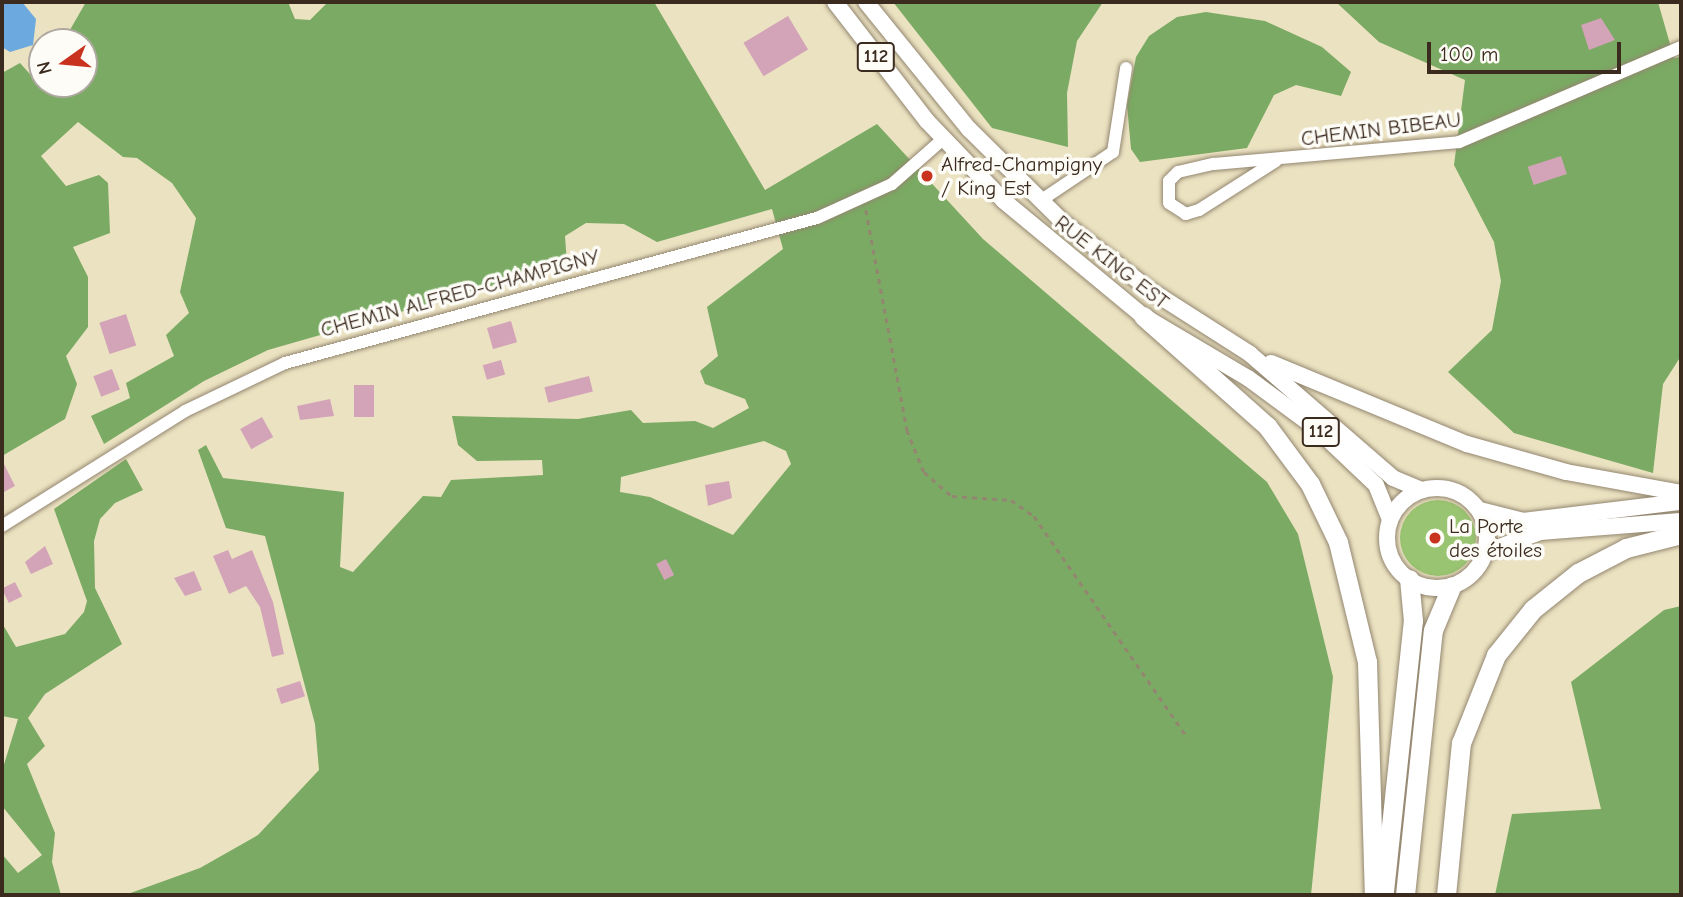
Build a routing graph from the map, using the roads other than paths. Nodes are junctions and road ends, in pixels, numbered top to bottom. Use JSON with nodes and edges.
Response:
{"nodes":[{"id":1,"x":835,"y":2,"type":"edge"},
{"id":2,"x":866,"y":2,"type":"edge"},
{"id":3,"x":1681,"y":47,"type":"edge"},
{"id":4,"x":1126,"y":68,"type":"dead end"},
{"id":5,"x":943,"y":139,"type":"junction"},
{"id":6,"x":1276,"y":161,"type":"junction"},
{"id":7,"x":1040,"y":201,"type":"junction"},
{"id":8,"x":1143,"y":316,"type":"junction"},
{"id":9,"x":1250,"y":354,"type":"junction"},
{"id":10,"x":1421,"y":490,"type":"junction"},
{"id":11,"x":1681,"y":493,"type":"edge"},
{"id":12,"x":1681,"y":502,"type":"edge"},
{"id":13,"x":1480,"y":510,"type":"junction"},
{"id":14,"x":1391,"y":520,"type":"junction"},
{"id":15,"x":1681,"y":522,"type":"edge"},
{"id":16,"x":2,"y":526,"type":"edge"},
{"id":17,"x":1681,"y":534,"type":"edge"},
{"id":18,"x":1486,"y":552,"type":"junction"},
{"id":19,"x":1409,"y":579,"type":"junction"},
{"id":20,"x":1451,"y":587,"type":"junction"},
{"id":21,"x":1374,"y":895,"type":"edge"},
{"id":22,"x":1384,"y":895,"type":"edge"},
{"id":23,"x":1405,"y":895,"type":"edge"},
{"id":24,"x":1447,"y":895,"type":"edge"}],
"edges":[{"from":1,"to":5,"type":"main road","name":"RUE KING EST","number":"112"},
{"from":2,"to":7,"type":"main road","name":"RUE KING EST","number":"112"},
{"from":3,"to":6,"type":"street","name":"CHEMIN BIBEAU"},
{"from":4,"to":7,"type":"street"},
{"from":5,"to":8,"type":"main road","name":"RUE KING EST","number":"112"},
{"from":5,"to":16,"type":"street","name":"CHEMIN ALFRED-CHAMPIGNY"},
{"from":6,"to":6,"type":"street","name":"CHEMIN BIBEAU"},
{"from":7,"to":9,"type":"main road","name":"RUE KING EST","number":"112"},
{"from":8,"to":14,"type":"main road","name":"RUE KING EST","number":"112"},
{"from":8,"to":21,"type":"highway"},
{"from":9,"to":10,"type":"main road","name":"RUE KING EST","number":"112"},
{"from":9,"to":11,"type":"main road"},
{"from":10,"to":13,"type":"main road","number":"112"},
{"from":10,"to":14,"type":"main road"},
{"from":12,"to":13,"type":"main road","number":"112"},
{"from":13,"to":18,"type":"main road"},
{"from":14,"to":19,"type":"main road","number":"112"},
{"from":15,"to":18,"type":"main road"},
{"from":17,"to":24,"type":"highway"},
{"from":18,"to":20,"type":"main road"},
{"from":19,"to":20,"type":"main road"},
{"from":19,"to":22,"type":"highway"},
{"from":20,"to":23,"type":"highway"}]}
